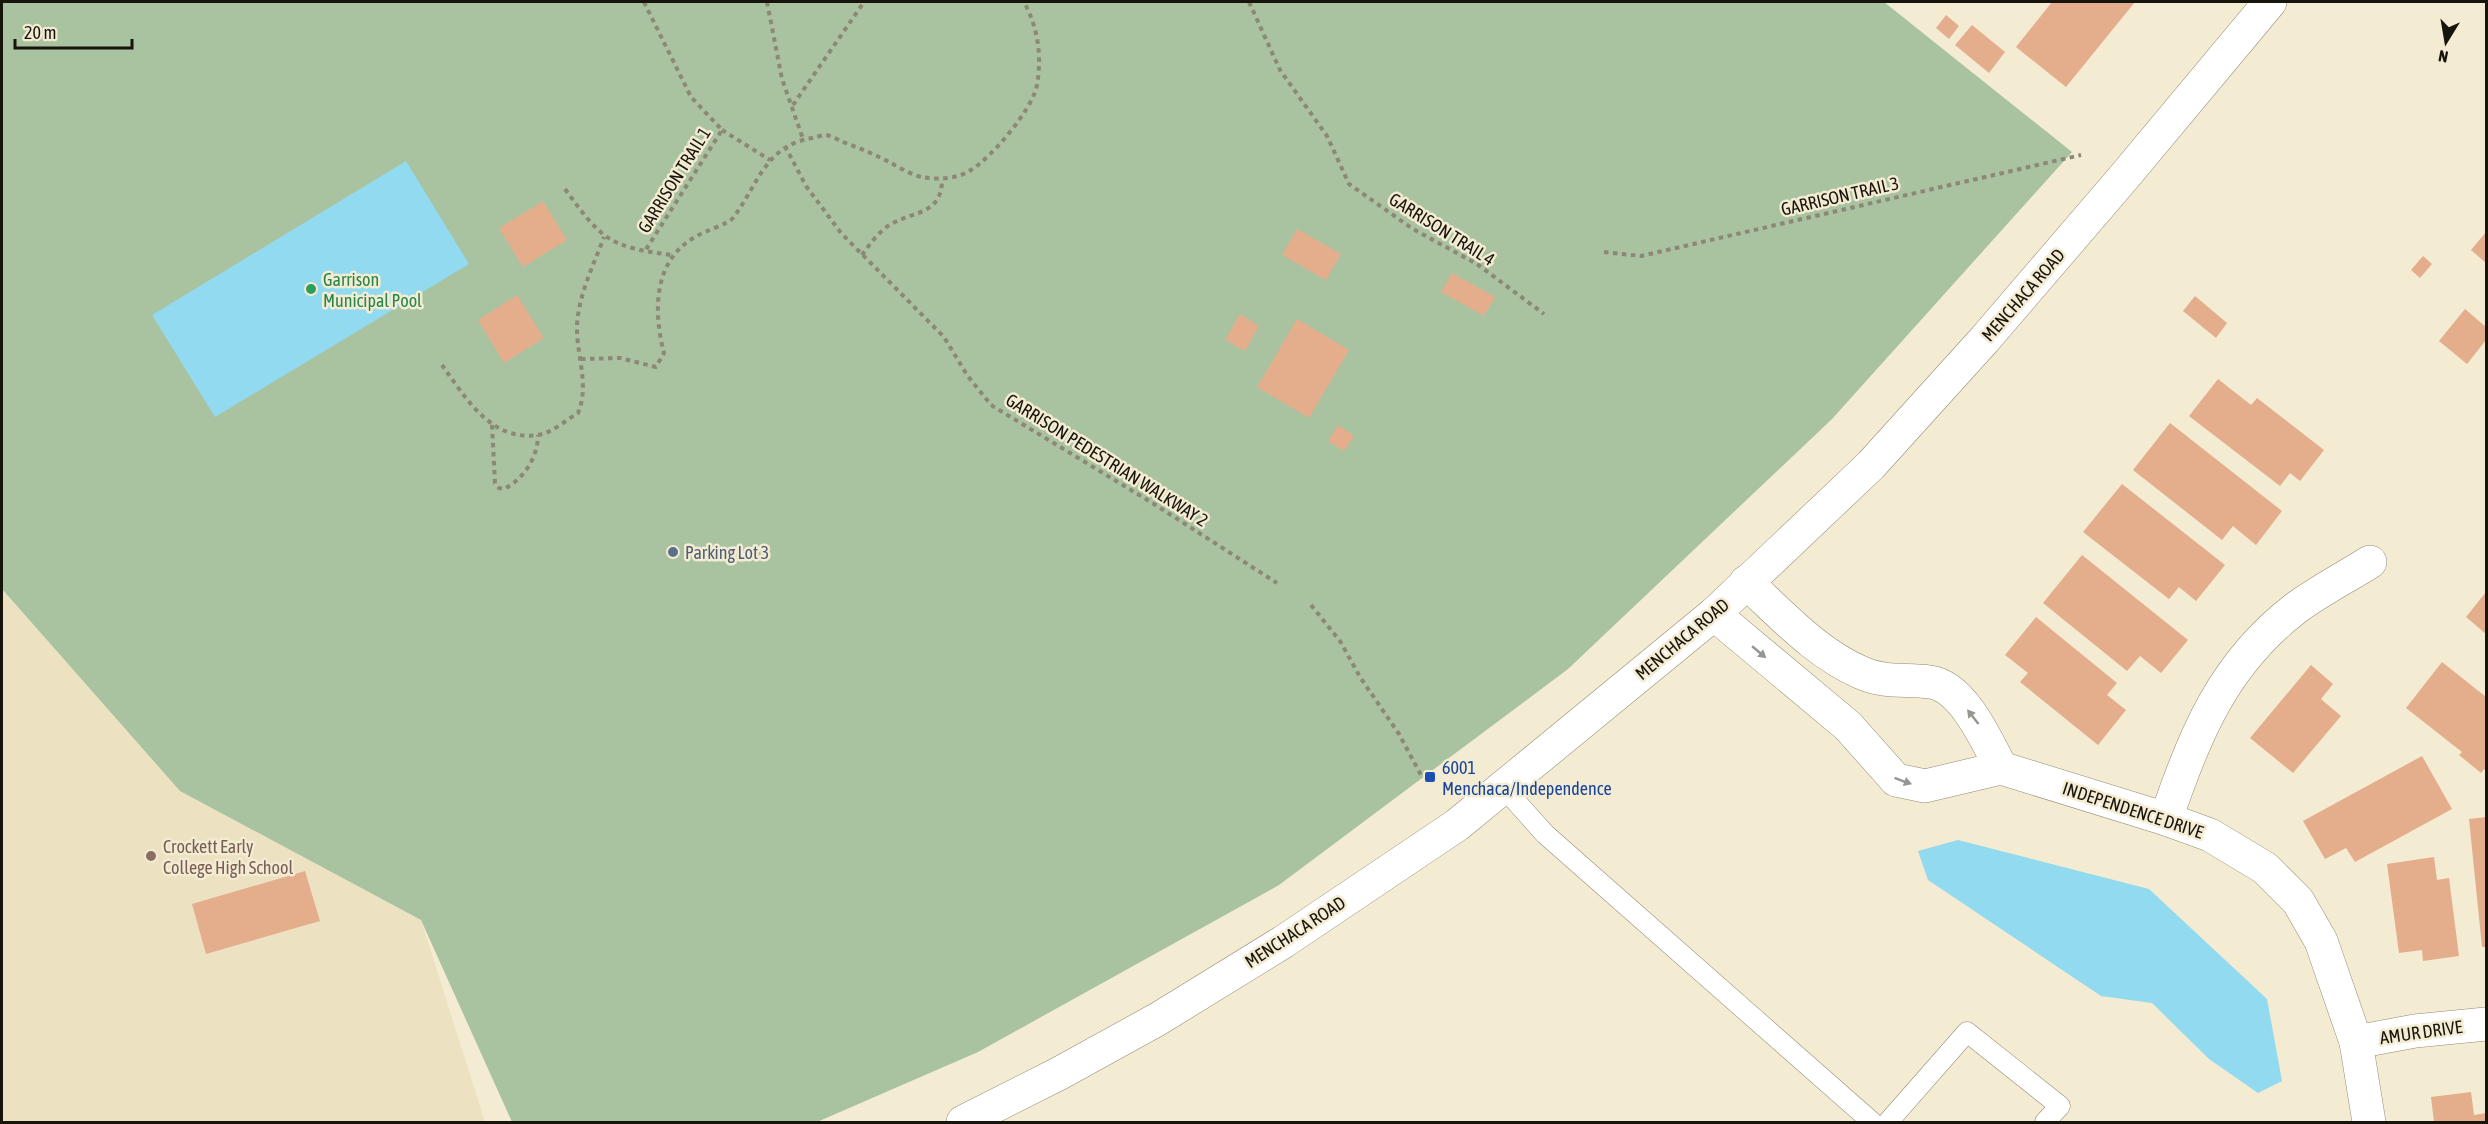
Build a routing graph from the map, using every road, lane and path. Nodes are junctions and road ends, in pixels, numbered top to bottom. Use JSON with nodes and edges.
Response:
{"nodes":[{"id":1,"x":644,"y":2,"type":"edge"},
{"id":2,"x":767,"y":2,"type":"edge"},
{"id":3,"x":864,"y":2,"type":"edge"},
{"id":4,"x":1024,"y":2,"type":"edge"},
{"id":5,"x":1249,"y":2,"type":"edge"},
{"id":6,"x":2270,"y":2,"type":"edge"},
{"id":7,"x":793,"y":105,"type":"junction"},
{"id":8,"x":722,"y":130,"type":"junction"},
{"id":9,"x":803,"y":139,"type":"junction"},
{"id":10,"x":785,"y":146,"type":"junction"},
{"id":11,"x":2081,"y":154,"type":"dead end"},
{"id":12,"x":770,"y":160,"type":"junction"},
{"id":13,"x":942,"y":179,"type":"junction"},
{"id":14,"x":565,"y":189,"type":"dead end"},
{"id":15,"x":604,"y":237,"type":"junction"},
{"id":16,"x":645,"y":252,"type":"junction"},
{"id":17,"x":1604,"y":252,"type":"dead end"},
{"id":18,"x":672,"y":255,"type":"junction"},
{"id":19,"x":862,"y":255,"type":"junction"},
{"id":20,"x":1544,"y":314,"type":"dead end"},
{"id":21,"x":581,"y":359,"type":"junction"},
{"id":22,"x":442,"y":365,"type":"dead end"},
{"id":23,"x":492,"y":425,"type":"junction"},
{"id":24,"x":538,"y":435,"type":"junction"},
{"id":25,"x":2370,"y":562,"type":"dead end"},
{"id":26,"x":1746,"y":582,"type":"junction"},
{"id":27,"x":1277,"y":583,"type":"dead end"},
{"id":28,"x":1311,"y":605,"type":"dead end"},
{"id":29,"x":1714,"y":614,"type":"junction"},
{"id":30,"x":2001,"y":768,"type":"junction"},
{"id":31,"x":1430,"y":777,"type":"dead end"},
{"id":32,"x":1503,"y":787,"type":"junction"},
{"id":33,"x":2166,"y":819,"type":"junction"},
{"id":34,"x":2487,"y":1024,"type":"edge"},
{"id":35,"x":2356,"y":1042,"type":"junction"},
{"id":36,"x":963,"y":1122,"type":"edge"},
{"id":37,"x":1872,"y":1122,"type":"edge"},
{"id":38,"x":1887,"y":1122,"type":"edge"},
{"id":39,"x":2045,"y":1122,"type":"edge"},
{"id":40,"x":2369,"y":1122,"type":"edge"}],
"edges":[{"from":1,"to":8,"type":"path","name":"GARRISON TRAIL 1"},
{"from":2,"to":7,"type":"path"},
{"from":3,"to":7,"type":"path"},
{"from":4,"to":13,"type":"path"},
{"from":5,"to":20,"type":"path","name":"GARRISON TRAIL 4"},
{"from":6,"to":26,"type":"street","name":"MENCHACA ROAD"},
{"from":7,"to":9,"type":"path"},
{"from":8,"to":12,"type":"path"},
{"from":8,"to":16,"type":"path","name":"GARRISON TRAIL 1"},
{"from":9,"to":10,"type":"path"},
{"from":9,"to":13,"type":"path"},
{"from":10,"to":12,"type":"path"},
{"from":10,"to":19,"type":"path","name":"GARRISON PEDESTRIAN WALKWAY 2"},
{"from":11,"to":17,"type":"path","name":"GARRISON TRAIL 3"},
{"from":12,"to":18,"type":"path"},
{"from":13,"to":19,"type":"path"},
{"from":14,"to":15,"type":"path"},
{"from":15,"to":16,"type":"path"},
{"from":15,"to":21,"type":"path"},
{"from":16,"to":18,"type":"path"},
{"from":18,"to":21,"type":"path"},
{"from":19,"to":27,"type":"path","name":"GARRISON PEDESTRIAN WALKWAY 2"},
{"from":21,"to":24,"type":"path"},
{"from":22,"to":23,"type":"path"},
{"from":23,"to":24,"type":"path"},
{"from":23,"to":24,"type":"path"},
{"from":25,"to":33,"type":"street"},
{"from":26,"to":29,"type":"street","name":"MENCHACA ROAD"},
{"from":30,"to":26,"type":"street","one_way":true},
{"from":28,"to":31,"type":"path"},
{"from":29,"to":30,"type":"street","one_way":true},
{"from":29,"to":32,"type":"street","name":"MENCHACA ROAD"},
{"from":30,"to":33,"type":"street","name":"INDEPENDENCE DRIVE"},
{"from":32,"to":36,"type":"street","name":"MENCHACA ROAD"},
{"from":32,"to":37,"type":"lane"},
{"from":33,"to":35,"type":"street","name":"INDEPENDENCE DRIVE"},
{"from":34,"to":35,"type":"street","name":"AMUR DRIVE"},
{"from":35,"to":40,"type":"street","name":"INDEPENDENCE DRIVE"},
{"from":38,"to":39,"type":"lane"}]}
